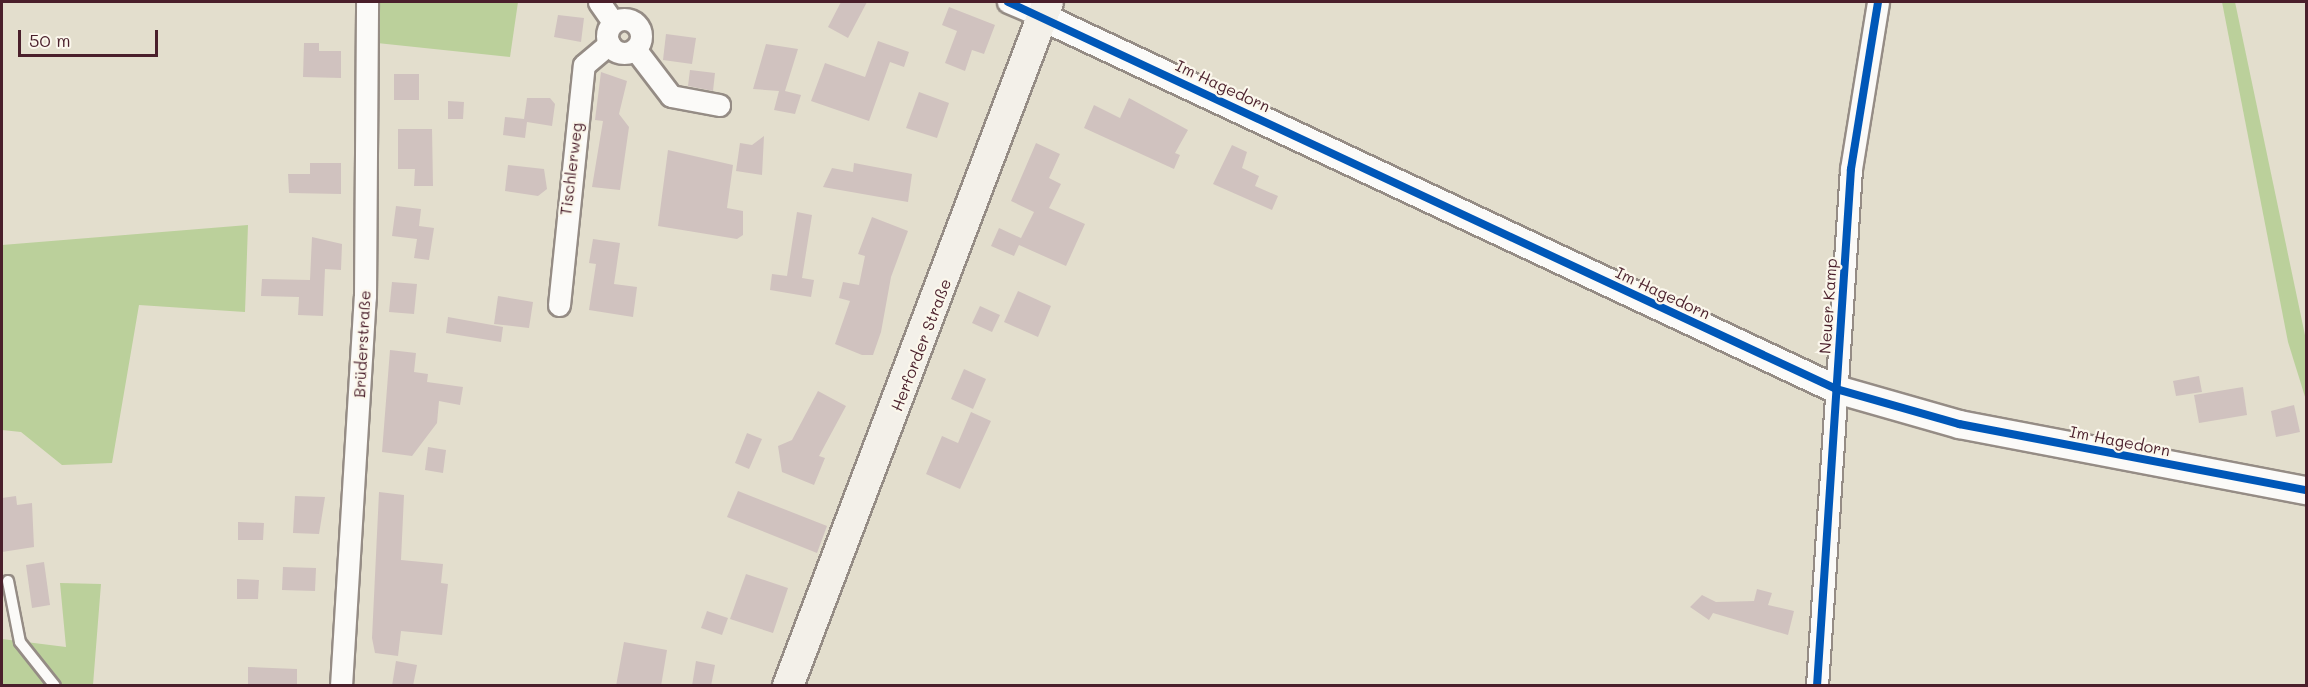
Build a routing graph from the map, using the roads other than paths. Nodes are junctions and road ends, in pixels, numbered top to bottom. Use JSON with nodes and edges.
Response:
{"nodes":[{"id":1,"x":367,"y":2,"type":"edge"},
{"id":2,"x":599,"y":2,"type":"edge"},
{"id":3,"x":1008,"y":2,"type":"edge"},
{"id":4,"x":1878,"y":2,"type":"edge"},
{"id":5,"x":1046,"y":9,"type":"edge"},
{"id":6,"x":613,"y":22,"type":"junction"},
{"id":7,"x":609,"y":44,"type":"junction"},
{"id":8,"x":635,"y":49,"type":"junction"},
{"id":9,"x":719,"y":105,"type":"dead end"},
{"id":10,"x":559,"y":305,"type":"dead end"},
{"id":11,"x":1836,"y":389,"type":"junction"},
{"id":12,"x":2307,"y":490,"type":"edge"},
{"id":13,"x":8,"y":581,"type":"dead end"},
{"id":14,"x":55,"y":686,"type":"edge"},
{"id":15,"x":341,"y":686,"type":"edge"},
{"id":16,"x":788,"y":686,"type":"edge"},
{"id":17,"x":1817,"y":686,"type":"edge"}],
"edges":[{"from":1,"to":15,"type":"street","name":"Brüderstraße"},
{"from":2,"to":6,"type":"street"},
{"from":3,"to":5,"type":"street"},
{"from":4,"to":11,"type":"street","name":"Neuer Kamp"},
{"from":5,"to":11,"type":"street","name":"Im Hagedorn"},
{"from":5,"to":16,"type":"main road","name":"Herforder Straße"},
{"from":6,"to":7,"type":"street"},
{"from":6,"to":8,"type":"street"},
{"from":7,"to":8,"type":"street"},
{"from":7,"to":10,"type":"street","name":"Tischlerweg"},
{"from":8,"to":9,"type":"street"},
{"from":11,"to":12,"type":"street","name":"Im Hagedorn"},
{"from":11,"to":17,"type":"street","name":"Neuer Kamp"},
{"from":13,"to":14,"type":"lane"}]}
